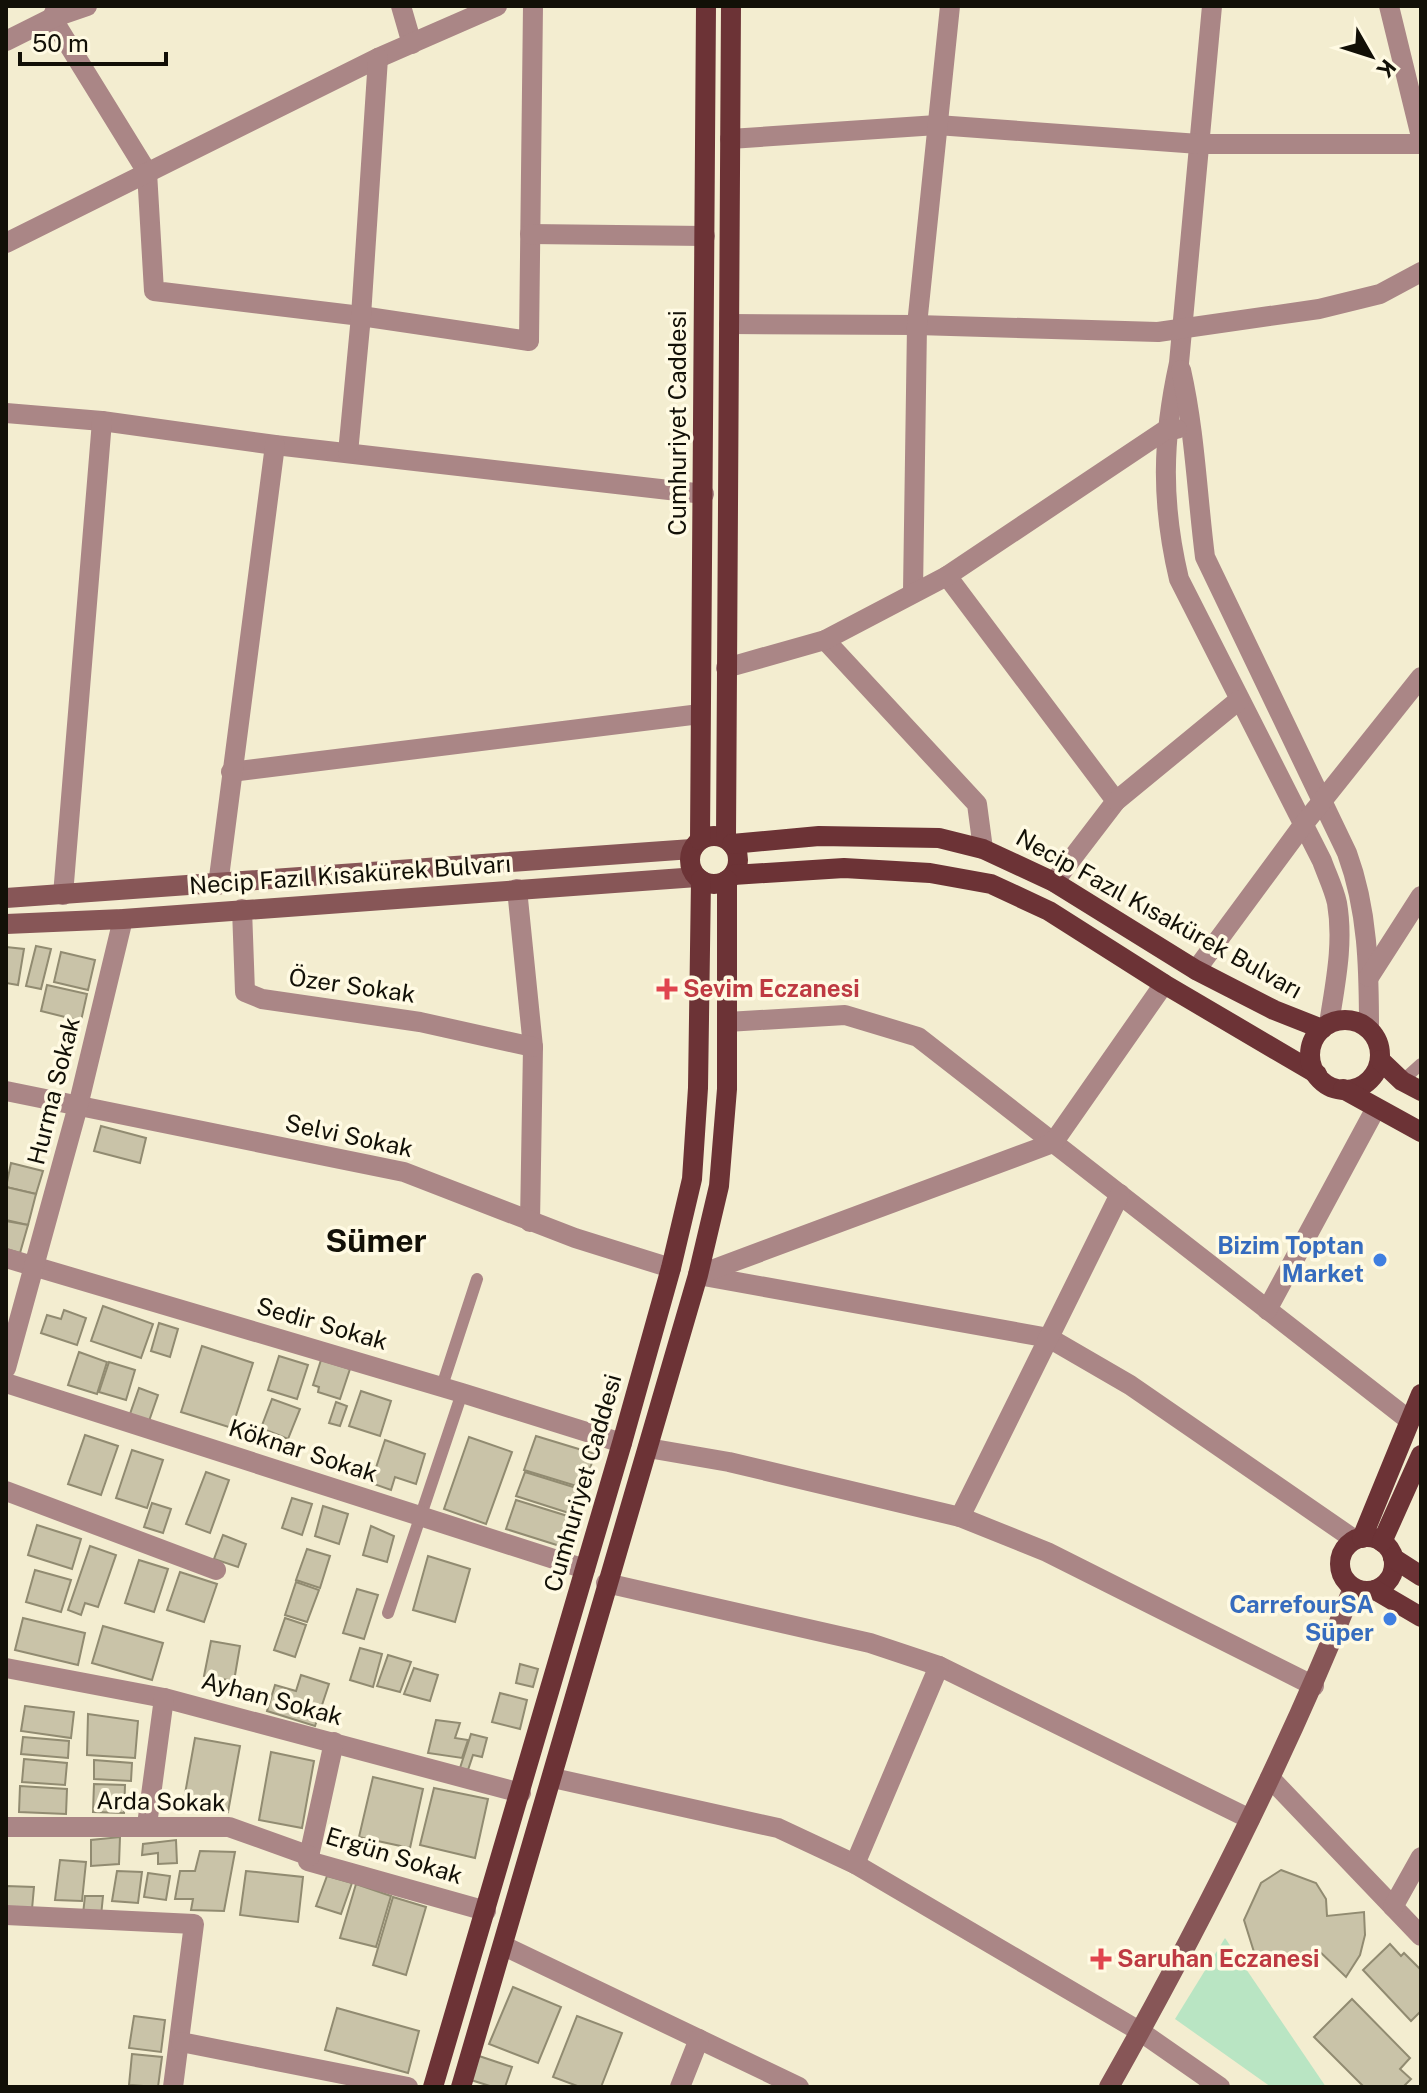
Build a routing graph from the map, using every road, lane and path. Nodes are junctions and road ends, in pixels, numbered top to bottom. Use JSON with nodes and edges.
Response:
{"nodes":[{"id":1,"x":87,"y":6,"type":"edge"},
{"id":2,"x":401,"y":6,"type":"edge"},
{"id":3,"x":497,"y":6,"type":"edge"},
{"id":4,"x":533,"y":6,"type":"edge"},
{"id":5,"x":706,"y":6,"type":"edge"},
{"id":6,"x":731,"y":6,"type":"edge"},
{"id":7,"x":950,"y":6,"type":"edge"},
{"id":8,"x":1212,"y":6,"type":"edge"},
{"id":9,"x":1389,"y":6,"type":"edge"},
{"id":10,"x":55,"y":12,"type":"edge"},
{"id":11,"x":6,"y":41,"type":"edge"},
{"id":12,"x":412,"y":44,"type":"junction"},
{"id":13,"x":378,"y":58,"type":"junction"},
{"id":14,"x":937,"y":125,"type":"junction"},
{"id":15,"x":1421,"y":137,"type":"edge"},
{"id":16,"x":730,"y":139,"type":"junction"},
{"id":17,"x":1199,"y":144,"type":"junction"},
{"id":18,"x":1421,"y":144,"type":"edge"},
{"id":19,"x":147,"y":172,"type":"junction"},
{"id":20,"x":530,"y":234,"type":"junction"},
{"id":21,"x":705,"y":236,"type":"junction"},
{"id":22,"x":6,"y":243,"type":"edge"},
{"id":23,"x":1421,"y":272,"type":"edge"},
{"id":24,"x":361,"y":316,"type":"junction"},
{"id":25,"x":729,"y":324,"type":"junction"},
{"id":26,"x":917,"y":325,"type":"junction"},
{"id":27,"x":1182,"y":329,"type":"junction"},
{"id":28,"x":1179,"y":363,"type":"junction"},
{"id":29,"x":6,"y":413,"type":"edge"},
{"id":30,"x":102,"y":421,"type":"junction"},
{"id":31,"x":1192,"y":428,"type":"junction"},
{"id":32,"x":1167,"y":429,"type":"junction"},
{"id":33,"x":275,"y":445,"type":"junction"},
{"id":34,"x":348,"y":453,"type":"junction"},
{"id":35,"x":704,"y":494,"type":"junction"},
{"id":36,"x":947,"y":576,"type":"junction"},
{"id":37,"x":913,"y":592,"type":"junction"},
{"id":38,"x":825,"y":640,"type":"junction"},
{"id":39,"x":726,"y":668,"type":"junction"},
{"id":40,"x":1421,"y":677,"type":"edge"},
{"id":41,"x":1239,"y":700,"type":"junction"},
{"id":42,"x":700,"y":714,"type":"junction"},
{"id":43,"x":231,"y":772,"type":"junction"},
{"id":44,"x":1116,"y":801,"type":"junction"},
{"id":45,"x":1323,"y":802,"type":"junction"},
{"id":46,"x":1303,"y":825,"type":"junction"},
{"id":47,"x":729,"y":841,"type":"junction"},
{"id":48,"x":696,"y":844,"type":"junction"},
{"id":49,"x":983,"y":849,"type":"junction"},
{"id":50,"x":730,"y":878,"type":"junction"},
{"id":51,"x":699,"y":879,"type":"junction"},
{"id":52,"x":1054,"y":882,"type":"junction"},
{"id":53,"x":218,"y":885,"type":"junction"},
{"id":54,"x":517,"y":889,"type":"junction"},
{"id":55,"x":63,"y":895,"type":"junction"},
{"id":56,"x":6,"y":898,"type":"edge"},
{"id":57,"x":1420,"y":900,"type":"edge"},
{"id":58,"x":242,"y":909,"type":"junction"},
{"id":59,"x":123,"y":919,"type":"junction"},
{"id":60,"x":6,"y":924,"type":"edge"},
{"id":61,"x":1196,"y":970,"type":"junction"},
{"id":62,"x":1369,"y":977,"type":"junction"},
{"id":63,"x":1164,"y":984,"type":"junction"},
{"id":64,"x":727,"y":1022,"type":"junction"},
{"id":65,"x":1325,"y":1026,"type":"junction"},
{"id":66,"x":1369,"y":1029,"type":"junction"},
{"id":67,"x":533,"y":1047,"type":"junction"},
{"id":68,"x":1380,"y":1060,"type":"junction"},
{"id":69,"x":1421,"y":1064,"type":"edge"},
{"id":70,"x":1317,"y":1074,"type":"junction"},
{"id":71,"x":1402,"y":1081,"type":"junction"},
{"id":72,"x":1343,"y":1089,"type":"junction"},
{"id":73,"x":6,"y":1091,"type":"edge"},
{"id":74,"x":1421,"y":1091,"type":"edge"},
{"id":75,"x":78,"y":1106,"type":"junction"},
{"id":76,"x":1376,"y":1108,"type":"junction"},
{"id":77,"x":1421,"y":1132,"type":"edge"},
{"id":78,"x":1053,"y":1143,"type":"junction"},
{"id":79,"x":1120,"y":1194,"type":"junction"},
{"id":80,"x":530,"y":1222,"type":"junction"},
{"id":81,"x":6,"y":1258,"type":"edge"},
{"id":82,"x":34,"y":1267,"type":"junction"},
{"id":83,"x":671,"y":1268,"type":"junction"},
{"id":84,"x":698,"y":1275,"type":"junction"},
{"id":85,"x":477,"y":1279,"type":"dead end"},
{"id":86,"x":1267,"y":1310,"type":"junction"},
{"id":87,"x":1049,"y":1338,"type":"junction"},
{"id":88,"x":6,"y":1368,"type":"edge"},
{"id":89,"x":6,"y":1383,"type":"edge"},
{"id":90,"x":442,"y":1386,"type":"junction"},
{"id":91,"x":462,"y":1393,"type":"junction"},
{"id":92,"x":1421,"y":1394,"type":"edge"},
{"id":93,"x":1409,"y":1420,"type":"junction"},
{"id":94,"x":622,"y":1443,"type":"junction"},
{"id":95,"x":648,"y":1448,"type":"junction"},
{"id":96,"x":1421,"y":1455,"type":"edge"},
{"id":97,"x":6,"y":1491,"type":"edge"},
{"id":98,"x":420,"y":1516,"type":"junction"},
{"id":99,"x":960,"y":1517,"type":"junction"},
{"id":100,"x":1373,"y":1545,"type":"junction"},
{"id":101,"x":585,"y":1569,"type":"junction"},
{"id":102,"x":216,"y":1570,"type":"dead end"},
{"id":103,"x":1421,"y":1576,"type":"edge"},
{"id":104,"x":606,"y":1583,"type":"junction"},
{"id":105,"x":1353,"y":1588,"type":"junction"},
{"id":106,"x":1375,"y":1590,"type":"junction"},
{"id":107,"x":388,"y":1613,"type":"dead end"},
{"id":108,"x":1421,"y":1617,"type":"edge"},
{"id":109,"x":939,"y":1666,"type":"junction"},
{"id":110,"x":6,"y":1668,"type":"edge"},
{"id":111,"x":1314,"y":1686,"type":"junction"},
{"id":112,"x":164,"y":1698,"type":"junction"},
{"id":113,"x":334,"y":1742,"type":"junction"},
{"id":114,"x":553,"y":1778,"type":"junction"},
{"id":115,"x":1270,"y":1778,"type":"junction"},
{"id":116,"x":521,"y":1793,"type":"junction"},
{"id":117,"x":1250,"y":1819,"type":"junction"},
{"id":118,"x":147,"y":1825,"type":"junction"},
{"id":119,"x":6,"y":1827,"type":"edge"},
{"id":120,"x":310,"y":1856,"type":"junction"},
{"id":121,"x":1421,"y":1857,"type":"edge"},
{"id":122,"x":855,"y":1864,"type":"junction"},
{"id":123,"x":1393,"y":1907,"type":"junction"},
{"id":124,"x":486,"y":1911,"type":"junction"},
{"id":125,"x":6,"y":1915,"type":"edge"},
{"id":126,"x":1421,"y":1936,"type":"edge"},
{"id":127,"x":504,"y":1946,"type":"junction"},
{"id":128,"x":1141,"y":2032,"type":"junction"},
{"id":129,"x":699,"y":2039,"type":"junction"},
{"id":130,"x":181,"y":2042,"type":"junction"},
{"id":131,"x":173,"y":2087,"type":"edge"},
{"id":132,"x":408,"y":2087,"type":"edge"},
{"id":133,"x":433,"y":2087,"type":"edge"},
{"id":134,"x":461,"y":2087,"type":"edge"},
{"id":135,"x":680,"y":2087,"type":"edge"},
{"id":136,"x":799,"y":2087,"type":"edge"},
{"id":137,"x":1109,"y":2087,"type":"edge"},
{"id":138,"x":1220,"y":2087,"type":"edge"}],
"edges":[{"from":1,"to":10,"type":"street"},
{"from":2,"to":12,"type":"street"},
{"from":3,"to":12,"type":"street"},
{"from":4,"to":20,"type":"street"},
{"from":5,"to":21,"type":"main road","name":"Cumhuriyet Caddesi"},
{"from":6,"to":16,"type":"main road","name":"Cumhuriyet Caddesi"},
{"from":7,"to":14,"type":"street"},
{"from":8,"to":17,"type":"street"},
{"from":9,"to":15,"type":"street"},
{"from":10,"to":11,"type":"street"},
{"from":10,"to":19,"type":"street"},
{"from":12,"to":13,"type":"street"},
{"from":13,"to":19,"type":"street"},
{"from":13,"to":24,"type":"street"},
{"from":14,"to":16,"type":"street"},
{"from":14,"to":17,"type":"street"},
{"from":14,"to":26,"type":"street"},
{"from":16,"to":25,"type":"main road","name":"Cumhuriyet Caddesi"},
{"from":17,"to":18,"type":"street"},
{"from":17,"to":27,"type":"street"},
{"from":19,"to":22,"type":"street"},
{"from":19,"to":24,"type":"street"},
{"from":20,"to":21,"type":"street"},
{"from":20,"to":24,"type":"street"},
{"from":21,"to":35,"type":"main road","name":"Cumhuriyet Caddesi"},
{"from":23,"to":27,"type":"street"},
{"from":24,"to":34,"type":"street"},
{"from":25,"to":26,"type":"street"},
{"from":25,"to":39,"type":"main road","name":"Cumhuriyet Caddesi"},
{"from":26,"to":27,"type":"street"},
{"from":26,"to":37,"type":"street"},
{"from":27,"to":28,"type":"street"},
{"from":28,"to":31,"type":"street"},
{"from":28,"to":32,"type":"street"},
{"from":29,"to":30,"type":"street"},
{"from":30,"to":33,"type":"street"},
{"from":30,"to":55,"type":"street"},
{"from":31,"to":32,"type":"street"},
{"from":31,"to":45,"type":"street"},
{"from":32,"to":36,"type":"street"},
{"from":32,"to":41,"type":"street"},
{"from":33,"to":34,"type":"street"},
{"from":33,"to":43,"type":"street"},
{"from":34,"to":35,"type":"street"},
{"from":35,"to":42,"type":"main road","name":"Cumhuriyet Caddesi"},
{"from":36,"to":37,"type":"street"},
{"from":36,"to":44,"type":"street"},
{"from":37,"to":38,"type":"street"},
{"from":38,"to":39,"type":"street"},
{"from":38,"to":49,"type":"street"},
{"from":39,"to":47,"type":"main road","name":"Cumhuriyet Caddesi"},
{"from":40,"to":45,"type":"street"},
{"from":41,"to":44,"type":"street"},
{"from":41,"to":46,"type":"street"},
{"from":42,"to":43,"type":"street"},
{"from":42,"to":48,"type":"main road","name":"Cumhuriyet Caddesi"},
{"from":43,"to":53,"type":"street"},
{"from":44,"to":52,"type":"street"},
{"from":45,"to":46,"type":"street"},
{"from":45,"to":62,"type":"street"},
{"from":46,"to":61,"type":"street"},
{"from":46,"to":65,"type":"street"},
{"from":47,"to":48,"type":"main road"},
{"from":47,"to":49,"type":"main road","name":"Necip Fazıl Kısakürek Bulvarı"},
{"from":47,"to":50,"type":"main road"},
{"from":48,"to":51,"type":"main road"},
{"from":48,"to":53,"type":"main road","name":"Necip Fazıl Kısakürek Bulvarı"},
{"from":49,"to":52,"type":"main road","name":"Necip Fazıl Kısakürek Bulvarı"},
{"from":50,"to":51,"type":"main road"},
{"from":50,"to":63,"type":"main road"},
{"from":50,"to":64,"type":"main road","name":"Cumhuriyet Caddesi"},
{"from":51,"to":54,"type":"main road","name":"Necip Fazıl Kısakürek Bulvarı"},
{"from":51,"to":83,"type":"main road","name":"Cumhuriyet Caddesi"},
{"from":52,"to":61,"type":"main road","name":"Necip Fazıl Kısakürek Bulvarı"},
{"from":53,"to":55,"type":"main road","name":"Necip Fazıl Kısakürek Bulvarı"},
{"from":54,"to":58,"type":"main road","name":"Necip Fazıl Kısakürek Bulvarı"},
{"from":54,"to":67,"type":"street"},
{"from":55,"to":56,"type":"main road","name":"Necip Fazıl Kısakürek Bulvarı"},
{"from":57,"to":62,"type":"street"},
{"from":58,"to":59,"type":"main road","name":"Necip Fazıl Kısakürek Bulvarı"},
{"from":58,"to":67,"type":"street","name":"Özer Sokak"},
{"from":59,"to":60,"type":"main road","name":"Necip Fazıl Kısakürek Bulvarı"},
{"from":59,"to":75,"type":"street","name":"Hurma Sokak"},
{"from":61,"to":65,"type":"main road","name":"Necip Fazıl Kısakürek Bulvarı"},
{"from":62,"to":66,"type":"street"},
{"from":63,"to":70,"type":"main road"},
{"from":63,"to":78,"type":"street"},
{"from":64,"to":78,"type":"street"},
{"from":64,"to":84,"type":"main road","name":"Cumhuriyet Caddesi"},
{"from":65,"to":66,"type":"main road"},
{"from":65,"to":70,"type":"main road"},
{"from":66,"to":68,"type":"main road"},
{"from":67,"to":80,"type":"street"},
{"from":68,"to":71,"type":"main road"},
{"from":68,"to":72,"type":"main road"},
{"from":69,"to":71,"type":"lane"},
{"from":70,"to":72,"type":"main road"},
{"from":71,"to":74,"type":"main road"},
{"from":72,"to":76,"type":"main road"},
{"from":73,"to":75,"type":"street","name":"Selvi Sokak"},
{"from":75,"to":80,"type":"street","name":"Selvi Sokak"},
{"from":75,"to":82,"type":"street","name":"Hurma Sokak"},
{"from":76,"to":77,"type":"main road"},
{"from":76,"to":86,"type":"street"},
{"from":78,"to":79,"type":"street"},
{"from":78,"to":84,"type":"street"},
{"from":79,"to":86,"type":"street"},
{"from":79,"to":87,"type":"street"},
{"from":80,"to":83,"type":"street","name":"Selvi Sokak"},
{"from":81,"to":82,"type":"street","name":"Sedir Sokak"},
{"from":82,"to":88,"type":"street","name":"Hurma Sokak"},
{"from":82,"to":90,"type":"street","name":"Sedir Sokak"},
{"from":83,"to":94,"type":"main road","name":"Cumhuriyet Caddesi"},
{"from":84,"to":87,"type":"street"},
{"from":84,"to":95,"type":"main road","name":"Cumhuriyet Caddesi"},
{"from":85,"to":90,"type":"lane"},
{"from":86,"to":93,"type":"street"},
{"from":87,"to":99,"type":"street"},
{"from":87,"to":100,"type":"street"},
{"from":89,"to":98,"type":"street","name":"Köknar Sokak"},
{"from":90,"to":91,"type":"street","name":"Sedir Sokak"},
{"from":91,"to":94,"type":"street","name":"Sedir Sokak"},
{"from":91,"to":98,"type":"lane"},
{"from":92,"to":93,"type":"main road"},
{"from":93,"to":100,"type":"main road"},
{"from":94,"to":101,"type":"main road","name":"Cumhuriyet Caddesi"},
{"from":95,"to":99,"type":"street"},
{"from":95,"to":104,"type":"main road","name":"Cumhuriyet Caddesi"},
{"from":96,"to":100,"type":"main road"},
{"from":97,"to":102,"type":"street"},
{"from":98,"to":101,"type":"street","name":"Köknar Sokak"},
{"from":98,"to":107,"type":"lane"},
{"from":99,"to":111,"type":"street"},
{"from":100,"to":103,"type":"main road"},
{"from":100,"to":105,"type":"main road"},
{"from":100,"to":106,"type":"main road"},
{"from":101,"to":116,"type":"main road","name":"Cumhuriyet Caddesi"},
{"from":104,"to":109,"type":"street"},
{"from":104,"to":114,"type":"main road","name":"Cumhuriyet Caddesi"},
{"from":105,"to":106,"type":"main road"},
{"from":105,"to":111,"type":"main road"},
{"from":106,"to":108,"type":"main road"},
{"from":109,"to":117,"type":"street"},
{"from":109,"to":122,"type":"street"},
{"from":110,"to":112,"type":"street","name":"Ayhan Sokak"},
{"from":111,"to":115,"type":"main road"},
{"from":112,"to":113,"type":"street","name":"Ayhan Sokak"},
{"from":112,"to":118,"type":"street"},
{"from":113,"to":116,"type":"street","name":"Ayhan Sokak"},
{"from":113,"to":120,"type":"street","name":"Ergün Sokak"},
{"from":114,"to":122,"type":"street"},
{"from":114,"to":127,"type":"main road","name":"Cumhuriyet Caddesi"},
{"from":115,"to":117,"type":"main road"},
{"from":115,"to":123,"type":"street"},
{"from":116,"to":124,"type":"main road","name":"Cumhuriyet Caddesi"},
{"from":117,"to":128,"type":"main road"},
{"from":118,"to":119,"type":"street","name":"Arda Sokak"},
{"from":118,"to":120,"type":"street","name":"Arda Sokak"},
{"from":120,"to":124,"type":"street","name":"Ergün Sokak"},
{"from":121,"to":123,"type":"street"},
{"from":122,"to":128,"type":"street"},
{"from":123,"to":126,"type":"street"},
{"from":124,"to":133,"type":"main road","name":"Cumhuriyet Caddesi"},
{"from":125,"to":130,"type":"street"},
{"from":127,"to":129,"type":"street"},
{"from":127,"to":134,"type":"main road","name":"Cumhuriyet Caddesi"},
{"from":128,"to":137,"type":"main road"},
{"from":128,"to":138,"type":"street"},
{"from":129,"to":135,"type":"street"},
{"from":129,"to":136,"type":"street"},
{"from":130,"to":131,"type":"street"},
{"from":130,"to":132,"type":"street"}]}
